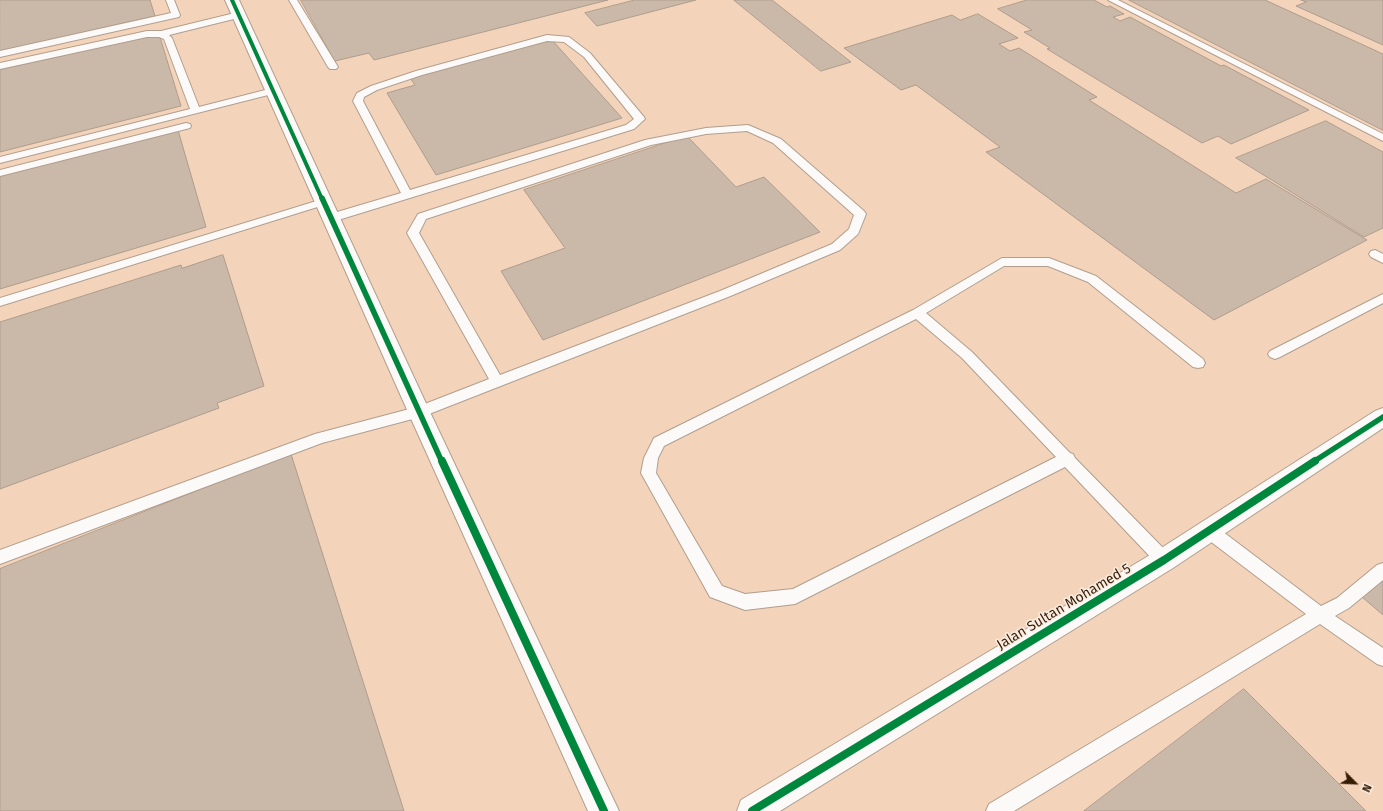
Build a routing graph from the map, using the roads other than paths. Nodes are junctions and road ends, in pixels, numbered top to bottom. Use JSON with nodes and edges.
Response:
{"nodes":[{"id":1,"x":170,"y":0,"type":"edge"},
{"id":2,"x":293,"y":0,"type":"edge"},
{"id":3,"x":1112,"y":0,"type":"edge"},
{"id":4,"x":235,"y":8,"type":"edge"},
{"id":5,"x":161,"y":34,"type":"junction"},
{"id":6,"x":0,"y":54,"type":"edge"},
{"id":7,"x":0,"y":66,"type":"edge"},
{"id":8,"x":333,"y":68,"type":"dead end"},
{"id":9,"x":273,"y":91,"type":"junction"},
{"id":10,"x":196,"y":111,"type":"junction"},
{"id":11,"x":186,"y":126,"type":"dead end"},
{"id":12,"x":1383,"y":138,"type":"edge"},
{"id":13,"x":0,"y":160,"type":"edge"},
{"id":14,"x":0,"y":173,"type":"edge"},
{"id":15,"x":407,"y":195,"type":"junction"},
{"id":16,"x":327,"y":210,"type":"junction"},
{"id":17,"x":1383,"y":298,"type":"edge"},
{"id":18,"x":0,"y":302,"type":"edge"},
{"id":19,"x":917,"y":313,"type":"junction"},
{"id":20,"x":1275,"y":354,"type":"dead end"},
{"id":21,"x":1198,"y":363,"type":"dead end"},
{"id":22,"x":497,"y":382,"type":"junction"},
{"id":23,"x":419,"y":412,"type":"junction"},
{"id":24,"x":1383,"y":417,"type":"edge"},
{"id":25,"x":1068,"y":458,"type":"junction"},
{"id":26,"x":1208,"y":530,"type":"junction"},
{"id":27,"x":0,"y":557,"type":"edge"},
{"id":28,"x":1164,"y":560,"type":"junction"},
{"id":29,"x":1383,"y":570,"type":"edge"},
{"id":30,"x":1320,"y":615,"type":"junction"},
{"id":31,"x":1383,"y":658,"type":"edge"},
{"id":32,"x":604,"y":811,"type":"edge"},
{"id":33,"x":752,"y":811,"type":"edge"},
{"id":34,"x":996,"y":811,"type":"edge"}],
"edges":[{"from":1,"to":6,"type":"lane"},
{"from":2,"to":8,"type":"lane"},
{"from":3,"to":12,"type":"lane"},
{"from":4,"to":5,"type":"lane"},
{"from":4,"to":9,"type":"street"},
{"from":5,"to":7,"type":"lane"},
{"from":5,"to":10,"type":"lane"},
{"from":9,"to":10,"type":"lane"},
{"from":9,"to":16,"type":"street"},
{"from":10,"to":13,"type":"lane"},
{"from":11,"to":14,"type":"lane"},
{"from":15,"to":15,"type":"lane"},
{"from":15,"to":16,"type":"lane"},
{"from":16,"to":18,"type":"lane"},
{"from":16,"to":23,"type":"street"},
{"from":17,"to":20,"type":"lane"},
{"from":19,"to":21,"type":"lane"},
{"from":19,"to":25,"type":"lane"},
{"from":19,"to":25,"type":"lane"},
{"from":22,"to":22,"type":"lane"},
{"from":22,"to":23,"type":"lane"},
{"from":23,"to":27,"type":"lane"},
{"from":23,"to":32,"type":"street"},
{"from":24,"to":26,"type":"street","name":"Jalan Sultan Mohamed 5"},
{"from":25,"to":28,"type":"lane"},
{"from":26,"to":28,"type":"street","name":"Jalan Sultan Mohamed 5"},
{"from":26,"to":30,"type":"lane"},
{"from":28,"to":33,"type":"street","name":"Jalan Sultan Mohamed 5"},
{"from":29,"to":30,"type":"lane"},
{"from":30,"to":31,"type":"lane"},
{"from":30,"to":34,"type":"lane"}]}
